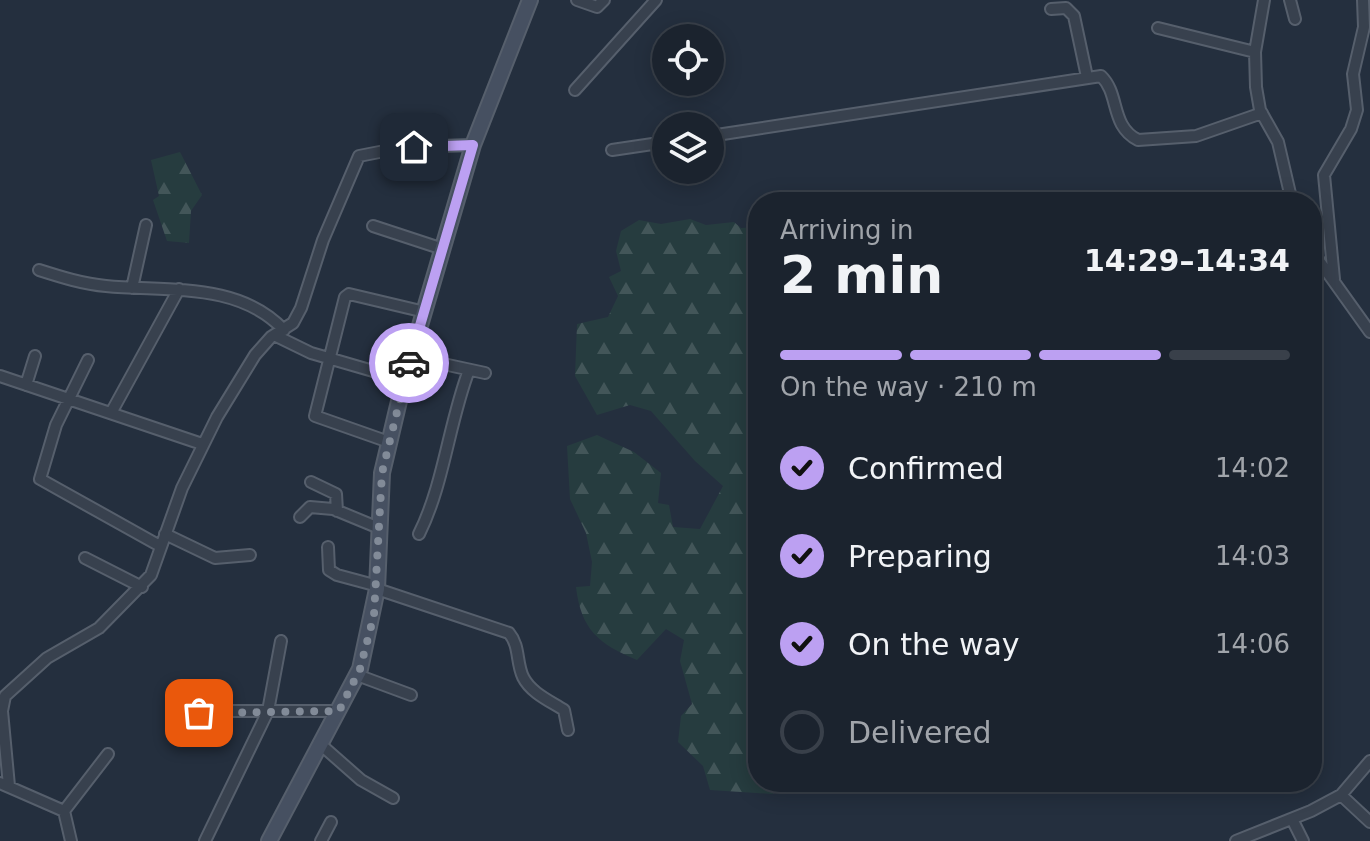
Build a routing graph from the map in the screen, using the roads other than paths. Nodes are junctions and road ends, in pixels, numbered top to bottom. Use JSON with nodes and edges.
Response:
{"nodes":[{"id":1,"x":530,"y":0,"type":"edge"},
{"id":2,"x":577,"y":0,"type":"edge"},
{"id":3,"x":604,"y":0,"type":"edge"},
{"id":4,"x":656,"y":0,"type":"edge"},
{"id":5,"x":1264,"y":0,"type":"edge"},
{"id":6,"x":1290,"y":0,"type":"edge"},
{"id":7,"x":1363,"y":0,"type":"edge"},
{"id":8,"x":1051,"y":9,"type":"dead end"},
{"id":9,"x":1295,"y":19,"type":"dead end"},
{"id":10,"x":1158,"y":28,"type":"dead end"},
{"id":11,"x":1255,"y":52,"type":"junction"},
{"id":12,"x":1087,"y":77,"type":"junction"},
{"id":13,"x":575,"y":90,"type":"dead end"},
{"id":14,"x":1262,"y":113,"type":"junction"},
{"id":15,"x":724,"y":134,"type":"edge"},
{"id":16,"x":652,"y":144,"type":"edge"},
{"id":17,"x":473,"y":145,"type":"junction"},
{"id":18,"x":612,"y":150,"type":"dead end"},
{"id":19,"x":1290,"y":192,"type":"edge"},
{"id":20,"x":146,"y":225,"type":"dead end"},
{"id":21,"x":373,"y":226,"type":"dead end"},
{"id":22,"x":443,"y":249,"type":"junction"},
{"id":23,"x":1322,"y":264,"type":"edge"},
{"id":24,"x":39,"y":270,"type":"dead end"},
{"id":25,"x":1334,"y":279,"type":"junction"},
{"id":26,"x":132,"y":288,"type":"junction"},
{"id":27,"x":179,"y":289,"type":"junction"},
{"id":28,"x":425,"y":312,"type":"junction"},
{"id":29,"x":1370,"y":332,"type":"edge"},
{"id":30,"x":279,"y":333,"type":"junction"},
{"id":31,"x":35,"y":356,"type":"dead end"},
{"id":32,"x":411,"y":357,"type":"junction"},
{"id":33,"x":329,"y":359,"type":"junction"},
{"id":34,"x":88,"y":360,"type":"dead end"},
{"id":35,"x":469,"y":370,"type":"junction"},
{"id":36,"x":485,"y":373,"type":"dead end"},
{"id":37,"x":0,"y":376,"type":"edge"},
{"id":38,"x":404,"y":380,"type":"junction"},
{"id":39,"x":26,"y":385,"type":"junction"},
{"id":40,"x":67,"y":398,"type":"junction"},
{"id":41,"x":111,"y":413,"type":"junction"},
{"id":42,"x":389,"y":442,"type":"junction"},
{"id":43,"x":202,"y":444,"type":"junction"},
{"id":44,"x":311,"y":482,"type":"dead end"},
{"id":45,"x":337,"y":511,"type":"junction"},
{"id":46,"x":300,"y":517,"type":"dead end"},
{"id":47,"x":379,"y":528,"type":"junction"},
{"id":48,"x":165,"y":534,"type":"junction"},
{"id":49,"x":419,"y":534,"type":"dead end"},
{"id":50,"x":160,"y":546,"type":"junction"},
{"id":51,"x":328,"y":547,"type":"dead end"},
{"id":52,"x":250,"y":555,"type":"dead end"},
{"id":53,"x":85,"y":558,"type":"dead end"},
{"id":54,"x":142,"y":587,"type":"junction"},
{"id":55,"x":378,"y":588,"type":"junction"},
{"id":56,"x":281,"y":641,"type":"dead end"},
{"id":57,"x":357,"y":675,"type":"junction"},
{"id":58,"x":411,"y":695,"type":"dead end"},
{"id":59,"x":268,"y":711,"type":"junction"},
{"id":60,"x":339,"y":711,"type":"junction"},
{"id":61,"x":178,"y":719,"type":"dead end"},
{"id":62,"x":568,"y":730,"type":"dead end"},
{"id":63,"x":2,"y":742,"type":"edge"},
{"id":64,"x":319,"y":743,"type":"junction"},
{"id":65,"x":108,"y":754,"type":"dead end"},
{"id":66,"x":1370,"y":761,"type":"edge"},
{"id":67,"x":4,"y":785,"type":"edge"},
{"id":68,"x":1341,"y":795,"type":"junction"},
{"id":69,"x":393,"y":798,"type":"dead end"},
{"id":70,"x":64,"y":811,"type":"junction"},
{"id":71,"x":1292,"y":819,"type":"junction"},
{"id":72,"x":331,"y":822,"type":"dead end"},
{"id":73,"x":1370,"y":822,"type":"edge"},
{"id":74,"x":71,"y":841,"type":"edge"},
{"id":75,"x":205,"y":841,"type":"edge"},
{"id":76,"x":269,"y":841,"type":"edge"},
{"id":77,"x":321,"y":841,"type":"edge"},
{"id":78,"x":1236,"y":841,"type":"edge"},
{"id":79,"x":1303,"y":841,"type":"edge"}],
"edges":[{"from":1,"to":17,"type":"street"},
{"from":2,"to":3,"type":"street"},
{"from":4,"to":13,"type":"street"},
{"from":5,"to":11,"type":"street"},
{"from":6,"to":9,"type":"street"},
{"from":7,"to":25,"type":"street"},
{"from":8,"to":12,"type":"street"},
{"from":10,"to":11,"type":"street"},
{"from":11,"to":14,"type":"street"},
{"from":12,"to":14,"type":"street"},
{"from":12,"to":15,"type":"street"},
{"from":14,"to":19,"type":"street"},
{"from":16,"to":18,"type":"street"},
{"from":17,"to":22,"type":"street"},
{"from":17,"to":30,"type":"street"},
{"from":20,"to":26,"type":"street"},
{"from":21,"to":22,"type":"street"},
{"from":22,"to":28,"type":"street"},
{"from":23,"to":25,"type":"street"},
{"from":24,"to":26,"type":"street"},
{"from":25,"to":29,"type":"street"},
{"from":26,"to":27,"type":"street"},
{"from":27,"to":30,"type":"street"},
{"from":27,"to":41,"type":"street"},
{"from":28,"to":32,"type":"street"},
{"from":28,"to":33,"type":"street"},
{"from":30,"to":33,"type":"street"},
{"from":30,"to":43,"type":"street"},
{"from":31,"to":39,"type":"street"},
{"from":32,"to":35,"type":"street"},
{"from":32,"to":38,"type":"street"},
{"from":33,"to":38,"type":"street"},
{"from":33,"to":42,"type":"street"},
{"from":34,"to":40,"type":"street"},
{"from":35,"to":36,"type":"street"},
{"from":35,"to":49,"type":"street"},
{"from":37,"to":39,"type":"street"},
{"from":38,"to":42,"type":"street"},
{"from":39,"to":40,"type":"street"},
{"from":40,"to":41,"type":"street"},
{"from":40,"to":50,"type":"street"},
{"from":41,"to":43,"type":"street"},
{"from":42,"to":47,"type":"street"},
{"from":43,"to":48,"type":"street"},
{"from":44,"to":45,"type":"street"},
{"from":45,"to":46,"type":"street"},
{"from":45,"to":47,"type":"street"},
{"from":47,"to":55,"type":"street"},
{"from":48,"to":50,"type":"street"},
{"from":48,"to":52,"type":"street"},
{"from":50,"to":54,"type":"street"},
{"from":51,"to":55,"type":"street"},
{"from":53,"to":54,"type":"street"},
{"from":54,"to":63,"type":"street"},
{"from":55,"to":57,"type":"street"},
{"from":55,"to":62,"type":"street"},
{"from":56,"to":59,"type":"street"},
{"from":57,"to":58,"type":"street"},
{"from":57,"to":60,"type":"street"},
{"from":59,"to":60,"type":"street"},
{"from":59,"to":61,"type":"street"},
{"from":59,"to":75,"type":"street"},
{"from":60,"to":64,"type":"street"},
{"from":63,"to":67,"type":"street"},
{"from":64,"to":69,"type":"street"},
{"from":64,"to":76,"type":"street"},
{"from":65,"to":70,"type":"street"},
{"from":66,"to":68,"type":"street"},
{"from":67,"to":70,"type":"street"},
{"from":68,"to":71,"type":"street"},
{"from":68,"to":73,"type":"street"},
{"from":70,"to":74,"type":"street"},
{"from":71,"to":78,"type":"street"},
{"from":71,"to":79,"type":"street"},
{"from":72,"to":77,"type":"street"}]}
